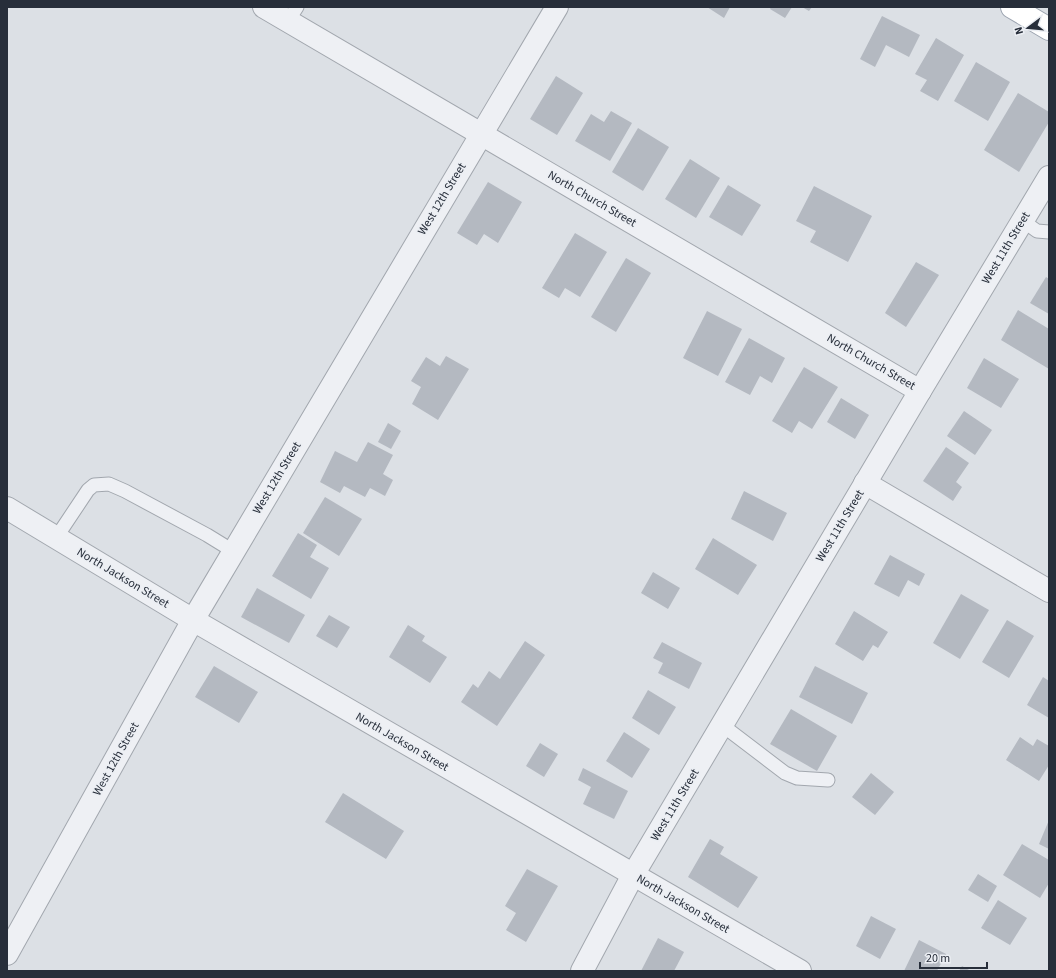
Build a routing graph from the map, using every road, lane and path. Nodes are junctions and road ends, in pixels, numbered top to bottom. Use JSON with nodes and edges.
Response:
{"nodes":[{"id":1,"x":264,"y":7,"type":"edge"},
{"id":2,"x":557,"y":7,"type":"edge"},
{"id":3,"x":1012,"y":7,"type":"edge"},
{"id":4,"x":293,"y":14,"type":"edge"},
{"id":5,"x":1049,"y":29,"type":"edge"},
{"id":6,"x":481,"y":134,"type":"junction"},
{"id":7,"x":1049,"y":178,"type":"edge"},
{"id":8,"x":1023,"y":221,"type":"junction"},
{"id":9,"x":1049,"y":232,"type":"edge"},
{"id":10,"x":920,"y":391,"type":"junction"},
{"id":11,"x":865,"y":484,"type":"junction"},
{"id":12,"x":7,"y":508,"type":"edge"},
{"id":13,"x":56,"y":538,"type":"junction"},
{"id":14,"x":234,"y":551,"type":"junction"},
{"id":15,"x":1049,"y":591,"type":"edge"},
{"id":16,"x":193,"y":620,"type":"junction"},
{"id":17,"x":722,"y":725,"type":"junction"},
{"id":18,"x":828,"y":780,"type":"dead end"},
{"id":19,"x":633,"y":875,"type":"junction"},
{"id":20,"x":7,"y":954,"type":"edge"},
{"id":21,"x":582,"y":971,"type":"edge"},
{"id":22,"x":800,"y":971,"type":"edge"}],
"edges":[{"from":1,"to":4,"type":"street","name":"North Church Street"},
{"from":2,"to":6,"type":"street","name":"West 12th Street"},
{"from":3,"to":5,"type":"main road"},
{"from":4,"to":6,"type":"street","name":"North Church Street"},
{"from":6,"to":10,"type":"street","name":"North Church Street"},
{"from":6,"to":14,"type":"street","name":"West 12th Street"},
{"from":7,"to":8,"type":"street","name":"West 11th Street"},
{"from":8,"to":9,"type":"lane"},
{"from":8,"to":10,"type":"street","name":"West 11th Street"},
{"from":10,"to":11,"type":"street","name":"West 11th Street"},
{"from":11,"to":15,"type":"street"},
{"from":11,"to":17,"type":"street","name":"West 11th Street"},
{"from":12,"to":13,"type":"street","name":"North Jackson Street"},
{"from":13,"to":14,"type":"lane"},
{"from":13,"to":16,"type":"street","name":"North Jackson Street"},
{"from":14,"to":16,"type":"street","name":"West 12th Street"},
{"from":16,"to":19,"type":"street","name":"North Jackson Street"},
{"from":16,"to":20,"type":"street","name":"West 12th Street"},
{"from":17,"to":18,"type":"lane"},
{"from":17,"to":19,"type":"street","name":"West 11th Street"},
{"from":19,"to":21,"type":"street","name":"West 11th Street"},
{"from":19,"to":22,"type":"street","name":"North Jackson Street"}]}
